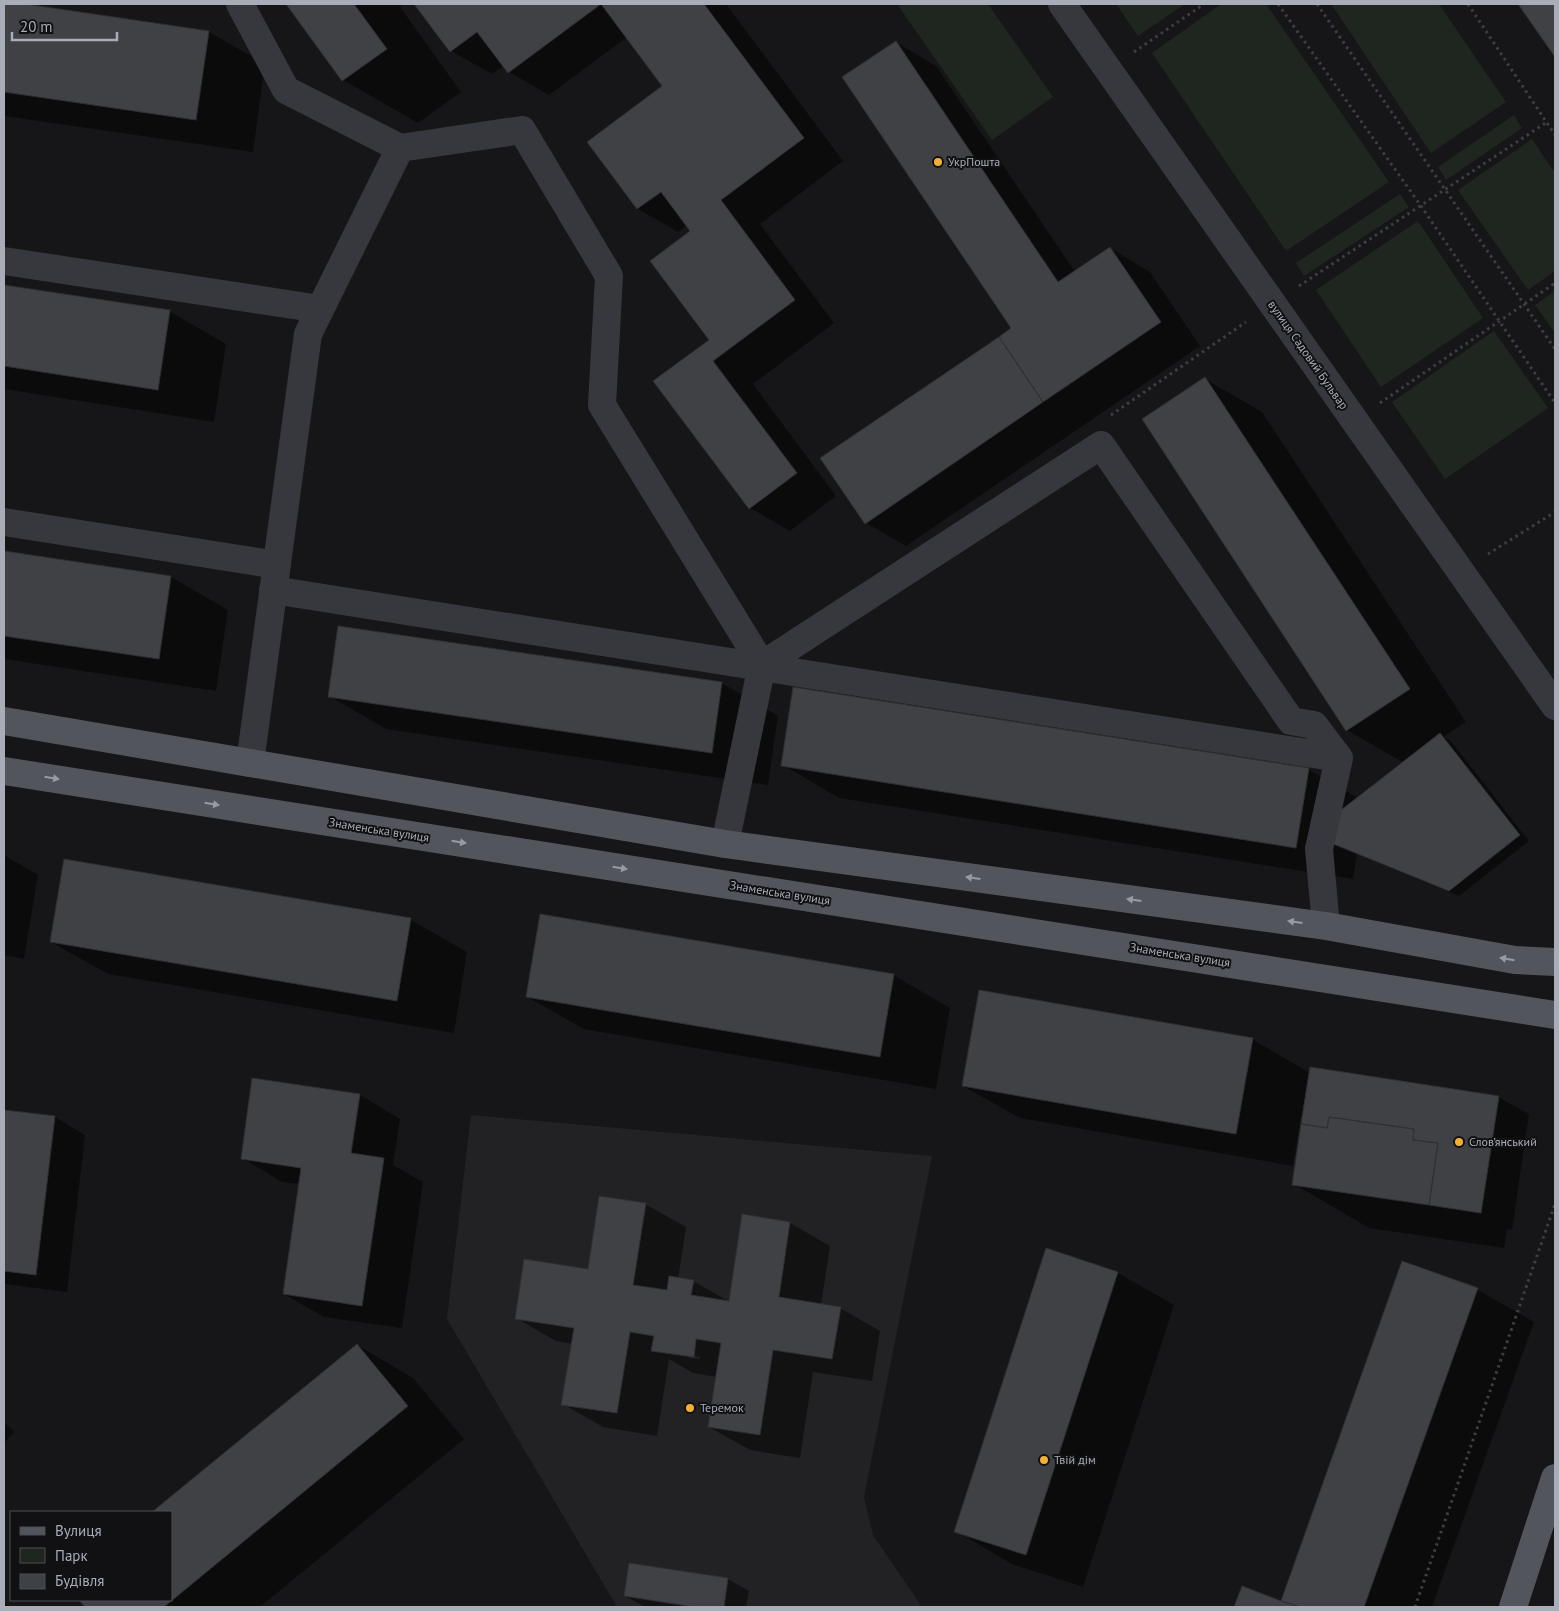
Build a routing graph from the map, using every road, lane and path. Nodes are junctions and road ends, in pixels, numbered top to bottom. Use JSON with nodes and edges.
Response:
{"nodes":[{"id":1,"x":240,"y":4,"type":"edge"},
{"id":2,"x":1062,"y":4,"type":"edge"},
{"id":3,"x":1204,"y":4,"type":"edge"},
{"id":4,"x":1278,"y":4,"type":"edge"},
{"id":5,"x":1317,"y":4,"type":"edge"},
{"id":6,"x":1468,"y":4,"type":"edge"},
{"id":7,"x":1108,"y":70,"type":"junction"},
{"id":8,"x":1547,"y":122,"type":"junction"},
{"id":9,"x":1555,"y":135,"type":"edge"},
{"id":10,"x":400,"y":148,"type":"junction"},
{"id":11,"x":1420,"y":206,"type":"junction"},
{"id":12,"x":4,"y":261,"type":"edge"},
{"id":13,"x":1555,"y":283,"type":"edge"},
{"id":14,"x":1273,"y":304,"type":"junction"},
{"id":15,"x":1524,"y":304,"type":"junction"},
{"id":16,"x":320,"y":310,"type":"junction"},
{"id":17,"x":1499,"y":322,"type":"junction"},
{"id":18,"x":1555,"y":349,"type":"edge"},
{"id":19,"x":1555,"y":403,"type":"edge"},
{"id":20,"x":1355,"y":421,"type":"junction"},
{"id":21,"x":1101,"y":445,"type":"junction"},
{"id":22,"x":1555,"y":512,"type":"edge"},
{"id":23,"x":4,"y":522,"type":"edge"},
{"id":24,"x":1460,"y":572,"type":"junction"},
{"id":25,"x":275,"y":577,"type":"junction"},
{"id":26,"x":762,"y":665,"type":"junction"},
{"id":27,"x":1555,"y":706,"type":"edge"},
{"id":28,"x":4,"y":721,"type":"edge"},
{"id":29,"x":1339,"y":758,"type":"junction"},
{"id":30,"x":250,"y":763,"type":"junction"},
{"id":31,"x":4,"y":771,"type":"edge"},
{"id":32,"x":725,"y":844,"type":"junction"},
{"id":33,"x":1326,"y":926,"type":"junction"},
{"id":34,"x":1555,"y":962,"type":"edge"},
{"id":35,"x":1555,"y":1015,"type":"edge"},
{"id":36,"x":1555,"y":1204,"type":"edge"},
{"id":37,"x":1555,"y":1478,"type":"edge"},
{"id":38,"x":1415,"y":1607,"type":"edge"},
{"id":39,"x":1513,"y":1607,"type":"edge"}],
"edges":[{"from":1,"to":10,"type":"street"},
{"from":2,"to":7,"type":"street","name":"вулиця Садовий Бульвар"},
{"from":3,"to":7,"type":"path"},
{"from":4,"to":11,"type":"path"},
{"from":5,"to":15,"type":"path"},
{"from":6,"to":8,"type":"path"},
{"from":7,"to":14,"type":"street","name":"вулиця Садовий Бульвар"},
{"from":8,"to":9,"type":"path"},
{"from":8,"to":11,"type":"path"},
{"from":10,"to":16,"type":"street"},
{"from":10,"to":26,"type":"street"},
{"from":11,"to":14,"type":"path"},
{"from":11,"to":17,"type":"path"},
{"from":12,"to":16,"type":"street"},
{"from":13,"to":15,"type":"path"},
{"from":14,"to":20,"type":"street","name":"вулиця Садовий Бульвар"},
{"from":14,"to":21,"type":"path"},
{"from":15,"to":17,"type":"path"},
{"from":15,"to":18,"type":"path"},
{"from":16,"to":25,"type":"street"},
{"from":17,"to":19,"type":"path"},
{"from":17,"to":20,"type":"path"},
{"from":20,"to":24,"type":"street","name":"вулиця Садовий Бульвар"},
{"from":21,"to":26,"type":"street"},
{"from":21,"to":29,"type":"street"},
{"from":22,"to":24,"type":"path"},
{"from":23,"to":25,"type":"street"},
{"from":24,"to":27,"type":"street","name":"вулиця Садовий Бульвар"},
{"from":25,"to":26,"type":"street"},
{"from":25,"to":30,"type":"street"},
{"from":26,"to":29,"type":"street"},
{"from":26,"to":32,"type":"street"},
{"from":28,"to":30,"type":"main road"},
{"from":29,"to":33,"type":"street"},
{"from":30,"to":32,"type":"main road"},
{"from":31,"to":35,"type":"main road","name":"Знаменська вулиця","one_way":true},
{"from":33,"to":32,"type":"main road","one_way":true},
{"from":34,"to":33,"type":"main road","one_way":true},
{"from":36,"to":38,"type":"path"},
{"from":37,"to":39,"type":"main road"}]}
